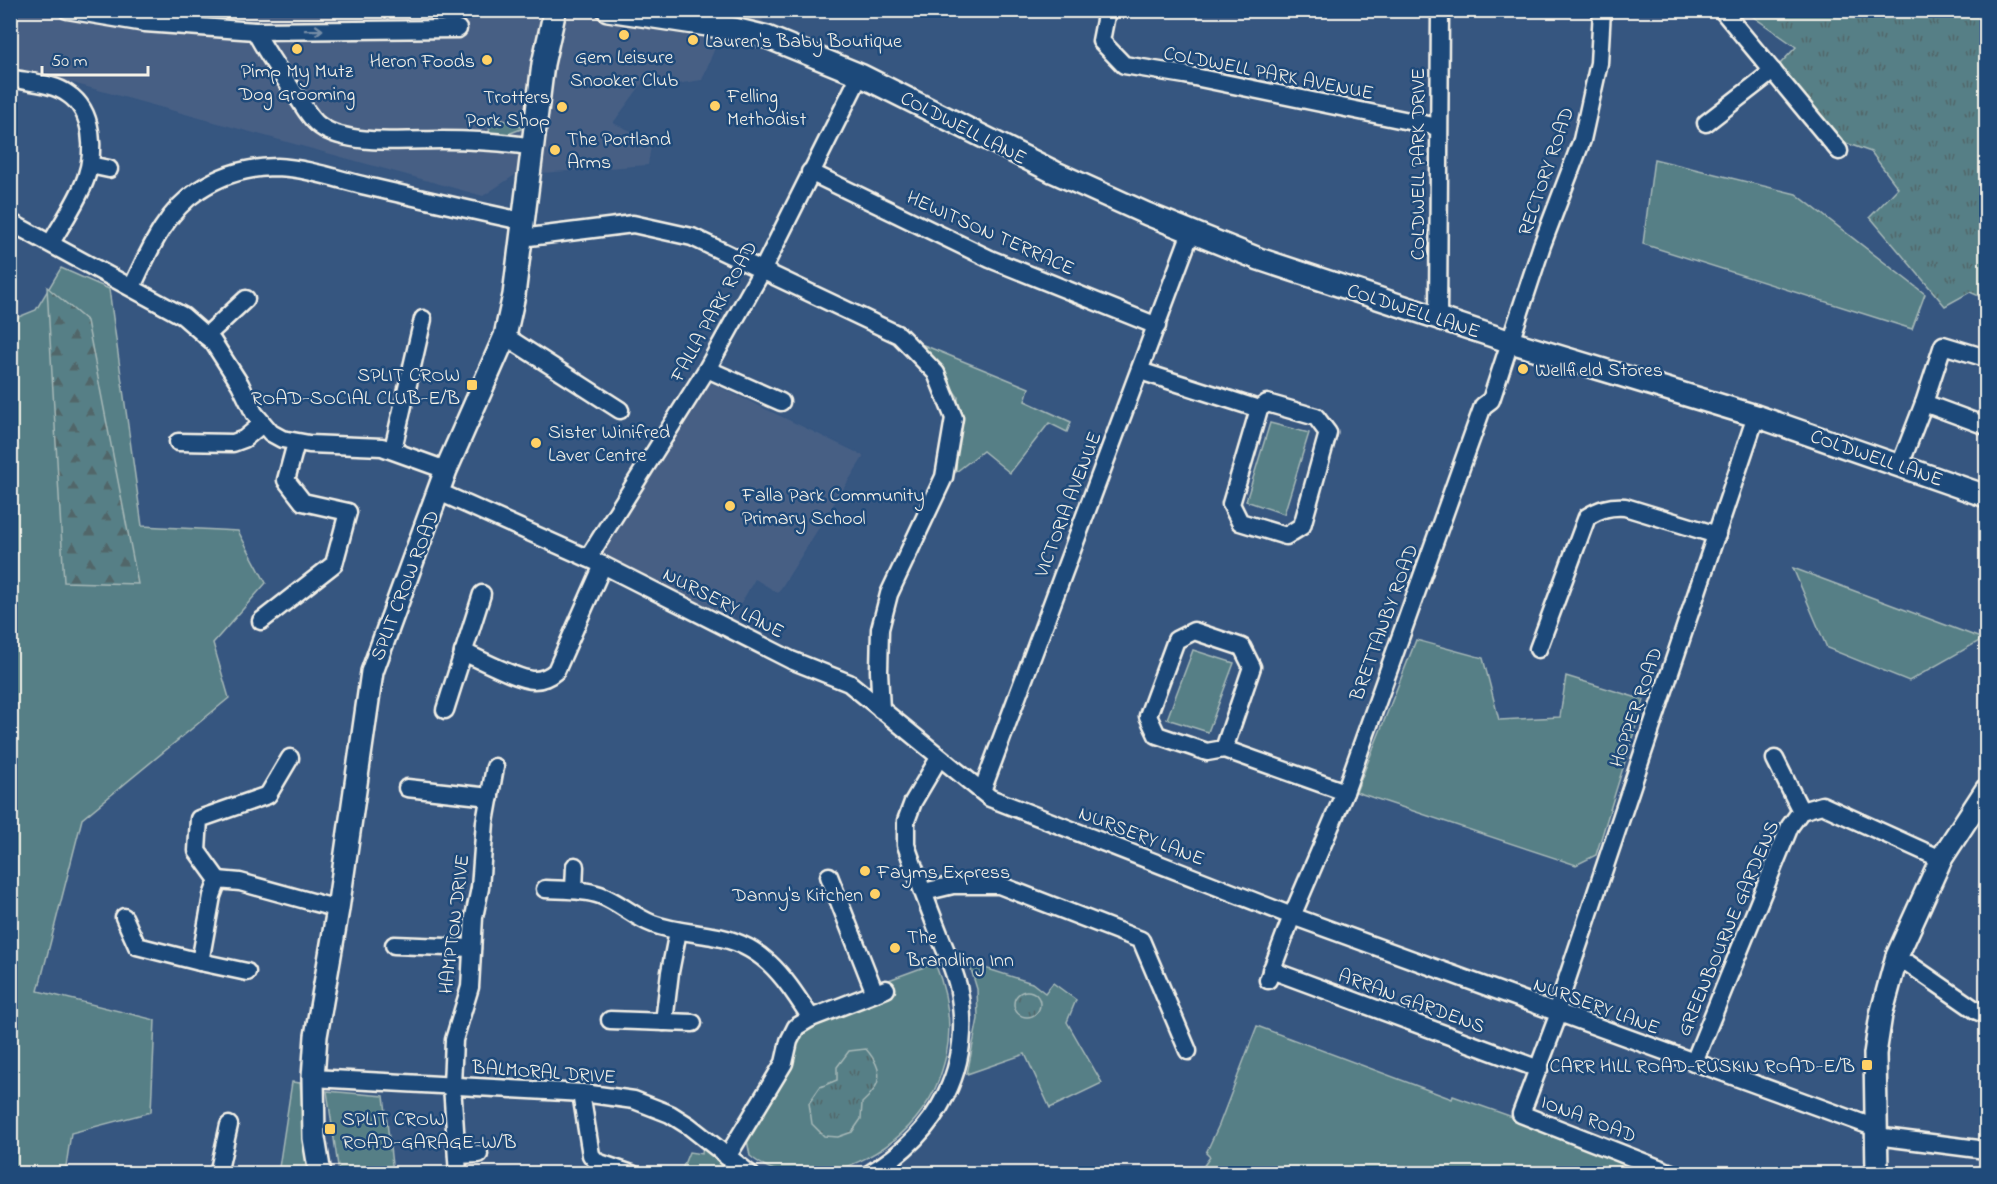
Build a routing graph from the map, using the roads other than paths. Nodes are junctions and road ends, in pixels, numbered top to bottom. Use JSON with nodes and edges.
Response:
{"nodes":[{"id":1,"x":67,"y":10,"type":"edge"},
{"id":2,"x":555,"y":10,"type":"edge"},
{"id":3,"x":608,"y":10,"type":"edge"},
{"id":4,"x":1107,"y":10,"type":"edge"},
{"id":5,"x":1440,"y":10,"type":"edge"},
{"id":6,"x":1602,"y":10,"type":"edge"},
{"id":7,"x":1722,"y":10,"type":"edge"},
{"id":8,"x":458,"y":29,"type":"dead end"},
{"id":9,"x":255,"y":32,"type":"junction"},
{"id":10,"x":1773,"y":71,"type":"junction"},
{"id":11,"x":860,"y":75,"type":"junction"},
{"id":12,"x":10,"y":78,"type":"edge"},
{"id":13,"x":1706,"y":123,"type":"dead end"},
{"id":14,"x":1438,"y":127,"type":"junction"},
{"id":15,"x":534,"y":147,"type":"junction"},
{"id":16,"x":1839,"y":151,"type":"dead end"},
{"id":17,"x":90,"y":165,"type":"junction"},
{"id":18,"x":109,"y":170,"type":"dead end"},
{"id":19,"x":810,"y":172,"type":"junction"},
{"id":20,"x":10,"y":222,"type":"edge"},
{"id":21,"x":522,"y":230,"type":"junction"},
{"id":22,"x":1191,"y":232,"type":"junction"},
{"id":23,"x":51,"y":243,"type":"junction"},
{"id":24,"x":763,"y":269,"type":"junction"},
{"id":25,"x":132,"y":287,"type":"junction"},
{"id":26,"x":246,"y":299,"type":"dead end"},
{"id":27,"x":1438,"y":318,"type":"junction"},
{"id":28,"x":423,"y":319,"type":"dead end"},
{"id":29,"x":1157,"y":326,"type":"junction"},
{"id":30,"x":206,"y":336,"type":"junction"},
{"id":31,"x":505,"y":336,"type":"junction"},
{"id":32,"x":1511,"y":342,"type":"junction"},
{"id":33,"x":1986,"y":358,"type":"edge"},
{"id":34,"x":707,"y":369,"type":"junction"},
{"id":35,"x":1140,"y":370,"type":"junction"},
{"id":36,"x":781,"y":402,"type":"dead end"},
{"id":37,"x":1924,"y":403,"type":"junction"},
{"id":38,"x":1259,"y":409,"type":"junction"},
{"id":39,"x":620,"y":410,"type":"dead end"},
{"id":40,"x":1756,"y":416,"type":"junction"},
{"id":41,"x":262,"y":424,"type":"junction"},
{"id":42,"x":1986,"y":426,"type":"edge"},
{"id":43,"x":178,"y":442,"type":"dead end"},
{"id":44,"x":296,"y":443,"type":"junction"},
{"id":45,"x":393,"y":449,"type":"junction"},
{"id":46,"x":1900,"y":465,"type":"junction"},
{"id":47,"x":447,"y":470,"type":"junction"},
{"id":48,"x":439,"y":492,"type":"junction"},
{"id":49,"x":1986,"y":496,"type":"edge"},
{"id":50,"x":1717,"y":535,"type":"junction"},
{"id":51,"x":595,"y":562,"type":"junction"},
{"id":52,"x":482,"y":594,"type":"dead end"},
{"id":53,"x":261,"y":621,"type":"dead end"},
{"id":54,"x":1538,"y":649,"type":"dead end"},
{"id":55,"x":463,"y":652,"type":"junction"},
{"id":56,"x":445,"y":710,"type":"dead end"},
{"id":57,"x":881,"y":710,"type":"junction"},
{"id":58,"x":1224,"y":749,"type":"junction"},
{"id":59,"x":290,"y":758,"type":"dead end"},
{"id":60,"x":939,"y":758,"type":"junction"},
{"id":61,"x":1775,"y":759,"type":"dead end"},
{"id":62,"x":495,"y":767,"type":"dead end"},
{"id":63,"x":407,"y":788,"type":"dead end"},
{"id":64,"x":1986,"y":790,"type":"edge"},
{"id":65,"x":982,"y":791,"type":"junction"},
{"id":66,"x":1345,"y":792,"type":"junction"},
{"id":67,"x":489,"y":797,"type":"junction"},
{"id":68,"x":1801,"y":811,"type":"junction"},
{"id":69,"x":1941,"y":859,"type":"junction"},
{"id":70,"x":575,"y":866,"type":"dead end"},
{"id":71,"x":829,"y":876,"type":"dead end"},
{"id":72,"x":218,"y":880,"type":"junction"},
{"id":73,"x":545,"y":889,"type":"dead end"},
{"id":74,"x":574,"y":890,"type":"junction"},
{"id":75,"x":924,"y":892,"type":"junction"},
{"id":76,"x":338,"y":909,"type":"junction"},
{"id":77,"x":1292,"y":916,"type":"junction"},
{"id":78,"x":124,"y":917,"type":"dead end"},
{"id":79,"x":678,"y":931,"type":"junction"},
{"id":80,"x":394,"y":945,"type":"dead end"},
{"id":81,"x":472,"y":948,"type":"junction"},
{"id":82,"x":200,"y":962,"type":"junction"},
{"id":83,"x":1909,"y":964,"type":"dead end"},
{"id":84,"x":247,"y":972,"type":"dead end"},
{"id":85,"x":1269,"y":975,"type":"joint"},
{"id":86,"x":1557,"y":1013,"type":"junction"},
{"id":87,"x":1986,"y":1015,"type":"edge"},
{"id":88,"x":811,"y":1018,"type":"junction"},
{"id":89,"x":610,"y":1020,"type":"dead end"},
{"id":90,"x":664,"y":1022,"type":"junction"},
{"id":91,"x":693,"y":1023,"type":"dead end"},
{"id":92,"x":1188,"y":1051,"type":"dead end"},
{"id":93,"x":1694,"y":1062,"type":"junction"},
{"id":94,"x":1539,"y":1069,"type":"junction"},
{"id":95,"x":313,"y":1078,"type":"junction"},
{"id":96,"x":452,"y":1085,"type":"junction"},
{"id":97,"x":581,"y":1093,"type":"junction"},
{"id":98,"x":229,"y":1125,"type":"dead end"},
{"id":99,"x":1876,"y":1132,"type":"junction"},
{"id":100,"x":1986,"y":1150,"type":"edge"},
{"id":101,"x":479,"y":1154,"type":"dead end"},
{"id":102,"x":457,"y":1155,"type":"junction"},
{"id":103,"x":727,"y":1157,"type":"junction"},
{"id":104,"x":594,"y":1168,"type":"edge"},
{"id":105,"x":218,"y":1173,"type":"edge"},
{"id":106,"x":320,"y":1173,"type":"edge"},
{"id":107,"x":458,"y":1173,"type":"edge"},
{"id":108,"x":632,"y":1173,"type":"edge"},
{"id":109,"x":750,"y":1173,"type":"edge"},
{"id":110,"x":869,"y":1173,"type":"edge"},
{"id":111,"x":1674,"y":1173,"type":"edge"},
{"id":112,"x":1877,"y":1173,"type":"edge"}],
"edges":[{"from":1,"to":9,"type":"street"},
{"from":2,"to":15,"type":"street","name":"SPLIT CROW ROAD"},
{"from":3,"to":11,"type":"street","name":"COLDWELL LANE"},
{"from":4,"to":14,"type":"street","name":"COLDWELL PARK AVENUE"},
{"from":5,"to":14,"type":"street","name":"COLDWELL PARK DRIVE"},
{"from":6,"to":32,"type":"street","name":"RECTORY ROAD"},
{"from":7,"to":10,"type":"street"},
{"from":9,"to":8,"type":"street","one_way":true},
{"from":9,"to":15,"type":"street"},
{"from":10,"to":13,"type":"street"},
{"from":10,"to":16,"type":"street"},
{"from":11,"to":19,"type":"street","name":"FALLA PARK ROAD"},
{"from":11,"to":22,"type":"street","name":"COLDWELL LANE"},
{"from":12,"to":17,"type":"street"},
{"from":14,"to":27,"type":"street","name":"COLDWELL PARK DRIVE"},
{"from":15,"to":21,"type":"street","name":"SPLIT CROW ROAD"},
{"from":17,"to":18,"type":"street"},
{"from":17,"to":23,"type":"street"},
{"from":19,"to":24,"type":"street","name":"FALLA PARK ROAD"},
{"from":19,"to":29,"type":"street","name":"HEWITSON TERRACE"},
{"from":20,"to":23,"type":"street"},
{"from":21,"to":24,"type":"street"},
{"from":21,"to":25,"type":"street"},
{"from":21,"to":31,"type":"street","name":"SPLIT CROW ROAD"},
{"from":22,"to":27,"type":"street","name":"COLDWELL LANE"},
{"from":22,"to":29,"type":"street","name":"VICTORIA AVENUE"},
{"from":23,"to":25,"type":"street"},
{"from":24,"to":34,"type":"street","name":"FALLA PARK ROAD"},
{"from":24,"to":57,"type":"street"},
{"from":25,"to":30,"type":"street"},
{"from":26,"to":30,"type":"street"},
{"from":27,"to":32,"type":"street","name":"COLDWELL LANE"},
{"from":28,"to":45,"type":"street"},
{"from":29,"to":35,"type":"street","name":"VICTORIA AVENUE"},
{"from":30,"to":41,"type":"street"},
{"from":31,"to":39,"type":"street"},
{"from":31,"to":47,"type":"street","name":"SPLIT CROW ROAD"},
{"from":32,"to":40,"type":"street","name":"COLDWELL LANE"},
{"from":32,"to":66,"type":"street","name":"BRETTANBY ROAD"},
{"from":33,"to":37,"type":"street"},
{"from":34,"to":36,"type":"street"},
{"from":34,"to":51,"type":"street","name":"FALLA PARK ROAD"},
{"from":35,"to":38,"type":"street"},
{"from":35,"to":65,"type":"street","name":"VICTORIA AVENUE"},
{"from":37,"to":42,"type":"street"},
{"from":37,"to":46,"type":"street"},
{"from":38,"to":38,"type":"street"},
{"from":40,"to":46,"type":"street","name":"COLDWELL LANE"},
{"from":40,"to":50,"type":"street","name":"HOPPER ROAD"},
{"from":41,"to":43,"type":"street"},
{"from":41,"to":44,"type":"street"},
{"from":44,"to":45,"type":"street"},
{"from":44,"to":53,"type":"street"},
{"from":45,"to":47,"type":"street"},
{"from":46,"to":49,"type":"street","name":"COLDWELL LANE"},
{"from":47,"to":48,"type":"street","name":"SPLIT CROW ROAD"},
{"from":48,"to":51,"type":"street","name":"NURSERY LANE"},
{"from":48,"to":76,"type":"street","name":"SPLIT CROW ROAD"},
{"from":50,"to":54,"type":"street"},
{"from":50,"to":86,"type":"street","name":"HOPPER ROAD"},
{"from":51,"to":55,"type":"street","name":"FALLA PARK ROAD"},
{"from":51,"to":57,"type":"street","name":"NURSERY LANE"},
{"from":52,"to":55,"type":"street"},
{"from":55,"to":56,"type":"street"},
{"from":57,"to":60,"type":"street","name":"NURSERY LANE"},
{"from":58,"to":58,"type":"street"},
{"from":58,"to":66,"type":"street"},
{"from":59,"to":72,"type":"street"},
{"from":60,"to":65,"type":"street","name":"NURSERY LANE"},
{"from":60,"to":75,"type":"street"},
{"from":61,"to":68,"type":"street","name":"GREENBOURNE GARDENS"},
{"from":62,"to":67,"type":"street","name":"HAMPTON DRIVE"},
{"from":63,"to":67,"type":"street"},
{"from":64,"to":69,"type":"street"},
{"from":65,"to":77,"type":"street","name":"NURSERY LANE"},
{"from":66,"to":77,"type":"street","name":"BRETTANBY ROAD"},
{"from":67,"to":81,"type":"street","name":"HAMPTON DRIVE"},
{"from":68,"to":69,"type":"street","name":"GREENBOURNE GARDENS"},
{"from":68,"to":93,"type":"street","name":"GREENBOURNE GARDENS"},
{"from":69,"to":99,"type":"street"},
{"from":70,"to":74,"type":"street"},
{"from":71,"to":88,"type":"street"},
{"from":72,"to":76,"type":"street"},
{"from":72,"to":82,"type":"street"},
{"from":73,"to":74,"type":"street"},
{"from":74,"to":79,"type":"street"},
{"from":75,"to":92,"type":"street"},
{"from":75,"to":110,"type":"street"},
{"from":76,"to":95,"type":"street","name":"SPLIT CROW ROAD"},
{"from":77,"to":85,"type":"street","name":"BRETTANBY ROAD"},
{"from":77,"to":86,"type":"street","name":"NURSERY LANE"},
{"from":78,"to":82,"type":"street"},
{"from":79,"to":88,"type":"street"},
{"from":79,"to":90,"type":"street"},
{"from":80,"to":81,"type":"street"},
{"from":81,"to":96,"type":"street","name":"HAMPTON DRIVE"},
{"from":82,"to":84,"type":"street"},
{"from":83,"to":87,"type":"street"},
{"from":85,"to":94,"type":"street","name":"ARRAN GARDENS"},
{"from":86,"to":93,"type":"street","name":"NURSERY LANE"},
{"from":86,"to":94,"type":"street","name":"IONA ROAD"},
{"from":88,"to":103,"type":"street"},
{"from":89,"to":90,"type":"street"},
{"from":90,"to":91,"type":"street"},
{"from":93,"to":99,"type":"street","name":"NURSERY LANE"},
{"from":94,"to":111,"type":"street","name":"IONA ROAD"},
{"from":95,"to":96,"type":"street","name":"BALMORAL DRIVE"},
{"from":95,"to":106,"type":"street","name":"SPLIT CROW ROAD"},
{"from":96,"to":97,"type":"street","name":"BALMORAL DRIVE"},
{"from":96,"to":102,"type":"street","name":"HAMPTON DRIVE"},
{"from":97,"to":103,"type":"street","name":"BALMORAL DRIVE"},
{"from":97,"to":104,"type":"street"},
{"from":98,"to":105,"type":"street"},
{"from":99,"to":100,"type":"street","name":"NURSERY LANE"},
{"from":99,"to":112,"type":"street"},
{"from":101,"to":102,"type":"street"},
{"from":102,"to":107,"type":"street","name":"HAMPTON DRIVE"},
{"from":103,"to":109,"type":"street","name":"BALMORAL DRIVE"},
{"from":104,"to":108,"type":"street"}]}
